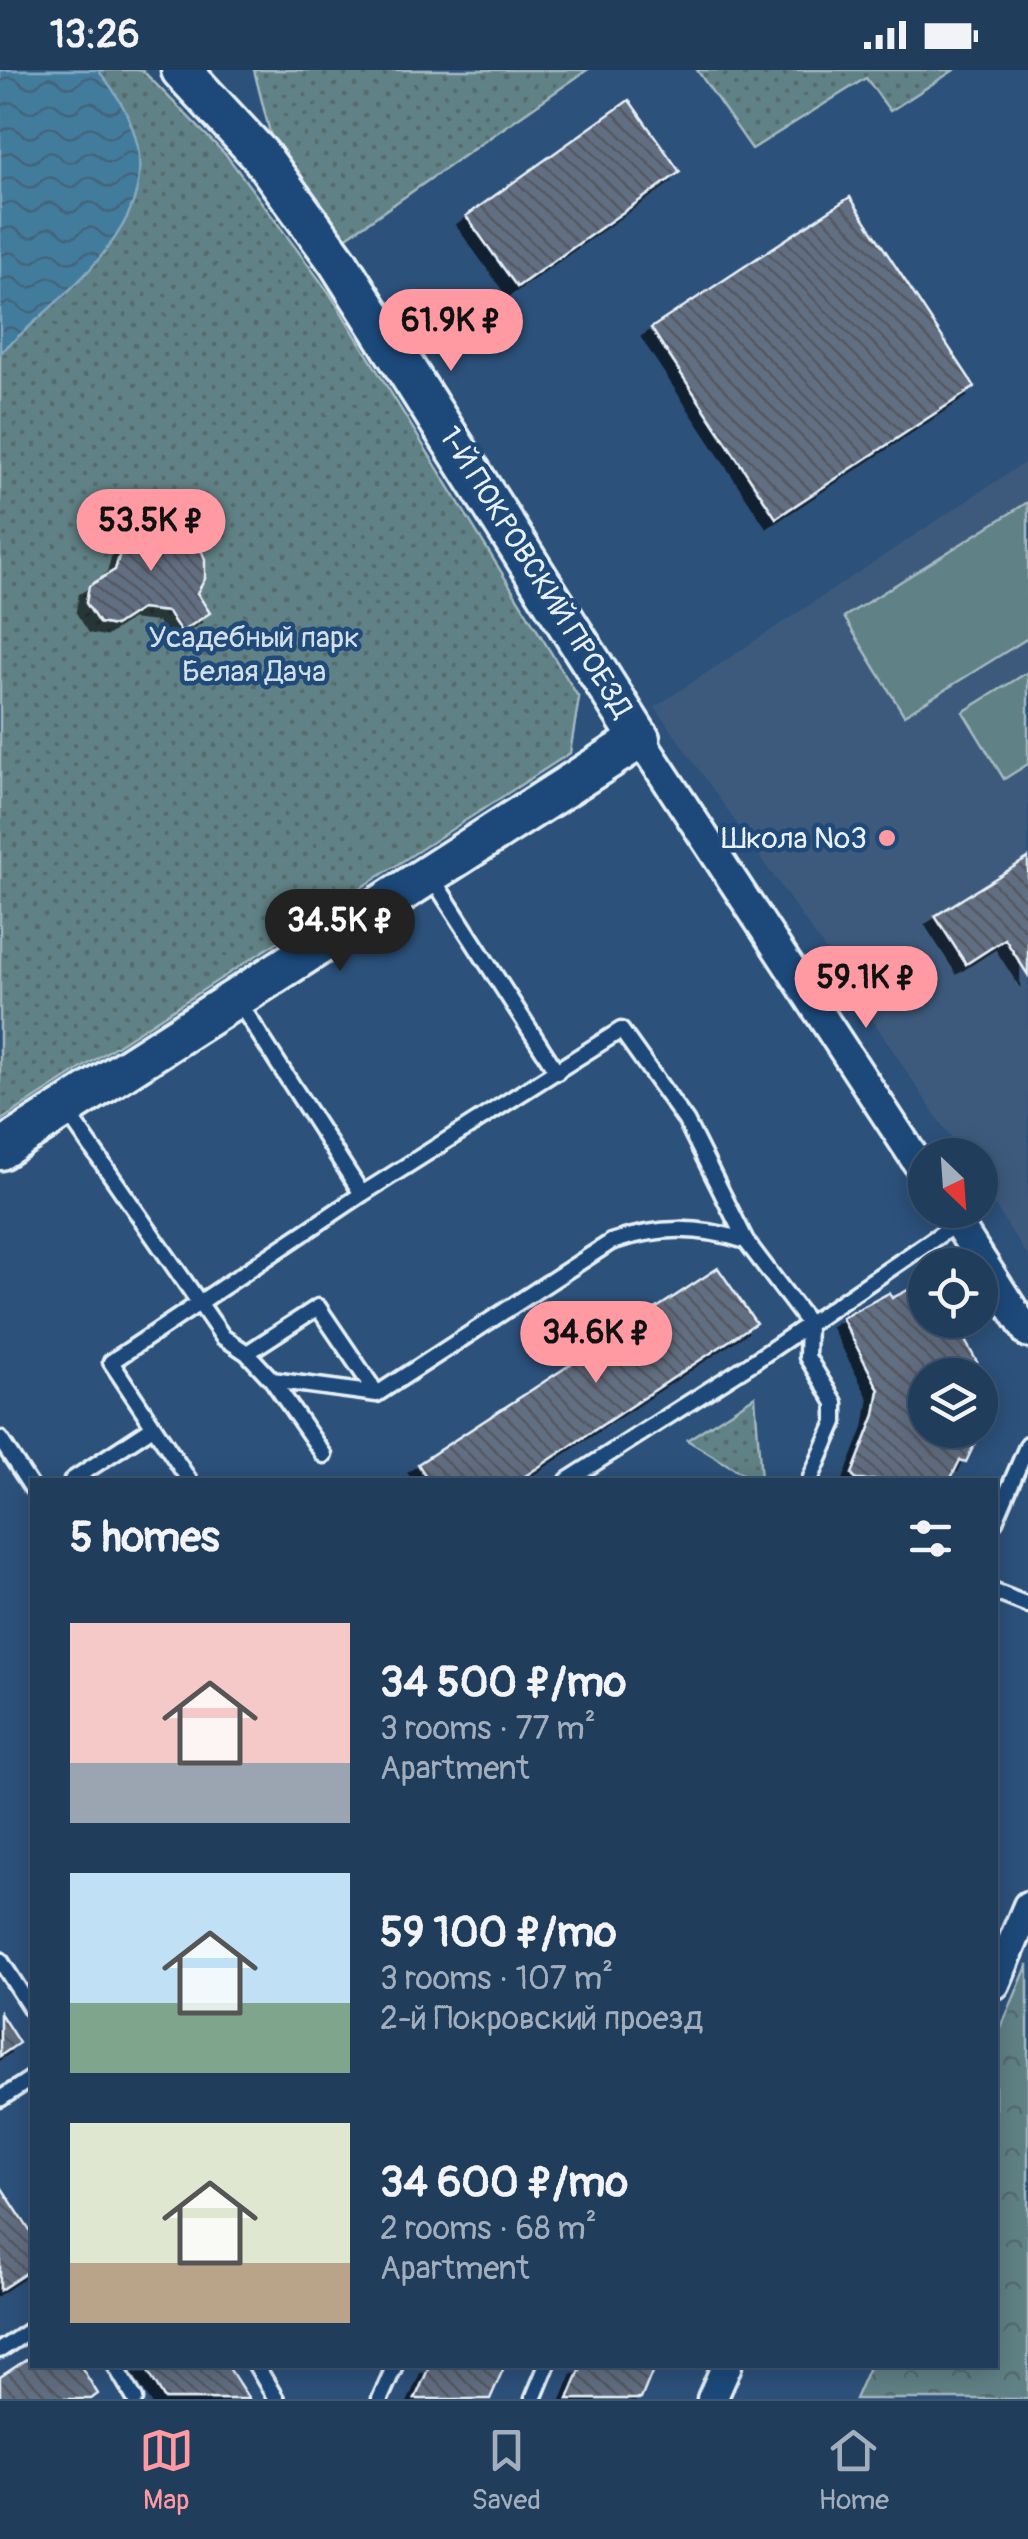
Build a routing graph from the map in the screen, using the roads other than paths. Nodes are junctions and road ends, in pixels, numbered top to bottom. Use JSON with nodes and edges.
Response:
{"nodes":[{"id":1,"x":181,"y":70,"type":"edge"},
{"id":2,"x":640,"y":739,"type":"junction"},
{"id":3,"x":431,"y":876,"type":"junction"},
{"id":4,"x":237,"y":1000,"type":"junction"},
{"id":5,"x":557,"y":1072,"type":"junction"},
{"id":6,"x":65,"y":1109,"type":"junction"},
{"id":7,"x":908,"y":1148,"type":"edge"},
{"id":8,"x":0,"y":1150,"type":"edge"},
{"id":9,"x":362,"y":1194,"type":"junction"},
{"id":10,"x":938,"y":1228,"type":"edge"},
{"id":11,"x":960,"y":1228,"type":"edge"},
{"id":12,"x":746,"y":1241,"type":"junction"},
{"id":13,"x":197,"y":1306,"type":"junction"},
{"id":14,"x":808,"y":1322,"type":"junction"},
{"id":15,"x":1028,"y":1333,"type":"edge"},
{"id":16,"x":247,"y":1354,"type":"junction"},
{"id":17,"x":272,"y":1380,"type":"junction"},
{"id":18,"x":377,"y":1394,"type":"junction"},
{"id":19,"x":153,"y":1427,"type":"junction"},
{"id":20,"x":0,"y":1439,"type":"edge"},
{"id":21,"x":1028,"y":1444,"type":"edge"},
{"id":22,"x":324,"y":1455,"type":"dead end"},
{"id":23,"x":75,"y":1478,"type":"edge"},
{"id":24,"x":188,"y":1478,"type":"edge"},
{"id":25,"x":571,"y":1478,"type":"edge"},
{"id":26,"x":811,"y":1478,"type":"edge"},
{"id":27,"x":30,"y":1485,"type":"edge"},
{"id":28,"x":998,"y":1514,"type":"edge"},
{"id":29,"x":998,"y":1593,"type":"edge"},
{"id":30,"x":1028,"y":1606,"type":"edge"},
{"id":31,"x":1028,"y":1906,"type":"edge"},
{"id":32,"x":0,"y":1960,"type":"edge"},
{"id":33,"x":998,"y":1977,"type":"edge"},
{"id":34,"x":30,"y":2007,"type":"edge"},
{"id":35,"x":30,"y":2079,"type":"edge"},
{"id":36,"x":0,"y":2099,"type":"edge"},
{"id":37,"x":30,"y":2330,"type":"edge"},
{"id":38,"x":0,"y":2350,"type":"edge"},
{"id":39,"x":117,"y":2368,"type":"edge"},
{"id":40,"x":258,"y":2368,"type":"edge"},
{"id":41,"x":394,"y":2368,"type":"edge"},
{"id":42,"x":546,"y":2368,"type":"edge"},
{"id":43,"x":726,"y":2368,"type":"edge"},
{"id":44,"x":135,"y":2399,"type":"edge"},
{"id":45,"x":276,"y":2399,"type":"edge"},
{"id":46,"x":380,"y":2399,"type":"edge"},
{"id":47,"x":532,"y":2399,"type":"edge"},
{"id":48,"x":712,"y":2399,"type":"edge"}],
"edges":[{"from":1,"to":2,"type":"street","name":"1-Й ПОКРОВСКИЙ ПРОЕЗД"},
{"from":2,"to":3,"type":"street"},
{"from":2,"to":7,"type":"street"},
{"from":3,"to":4,"type":"street"},
{"from":3,"to":5,"type":"lane"},
{"from":4,"to":6,"type":"street"},
{"from":4,"to":9,"type":"lane"},
{"from":5,"to":9,"type":"lane"},
{"from":5,"to":12,"type":"lane"},
{"from":6,"to":8,"type":"street"},
{"from":6,"to":13,"type":"lane"},
{"from":9,"to":13,"type":"lane"},
{"from":10,"to":14,"type":"lane"},
{"from":11,"to":15,"type":"street"},
{"from":12,"to":14,"type":"lane"},
{"from":12,"to":18,"type":"lane"},
{"from":13,"to":16,"type":"lane"},
{"from":13,"to":19,"type":"lane"},
{"from":14,"to":25,"type":"lane"},
{"from":14,"to":26,"type":"lane"},
{"from":16,"to":17,"type":"lane"},
{"from":16,"to":18,"type":"lane"},
{"from":17,"to":18,"type":"lane"},
{"from":17,"to":22,"type":"lane"},
{"from":19,"to":23,"type":"lane"},
{"from":19,"to":24,"type":"lane"},
{"from":20,"to":27,"type":"lane"},
{"from":21,"to":28,"type":"lane"},
{"from":29,"to":30,"type":"lane"},
{"from":31,"to":33,"type":"street"},
{"from":32,"to":34,"type":"lane"},
{"from":35,"to":36,"type":"lane"},
{"from":37,"to":38,"type":"lane"},
{"from":39,"to":44,"type":"lane"},
{"from":40,"to":45,"type":"lane"},
{"from":41,"to":46,"type":"lane"},
{"from":42,"to":47,"type":"lane"},
{"from":43,"to":48,"type":"street"}]}
